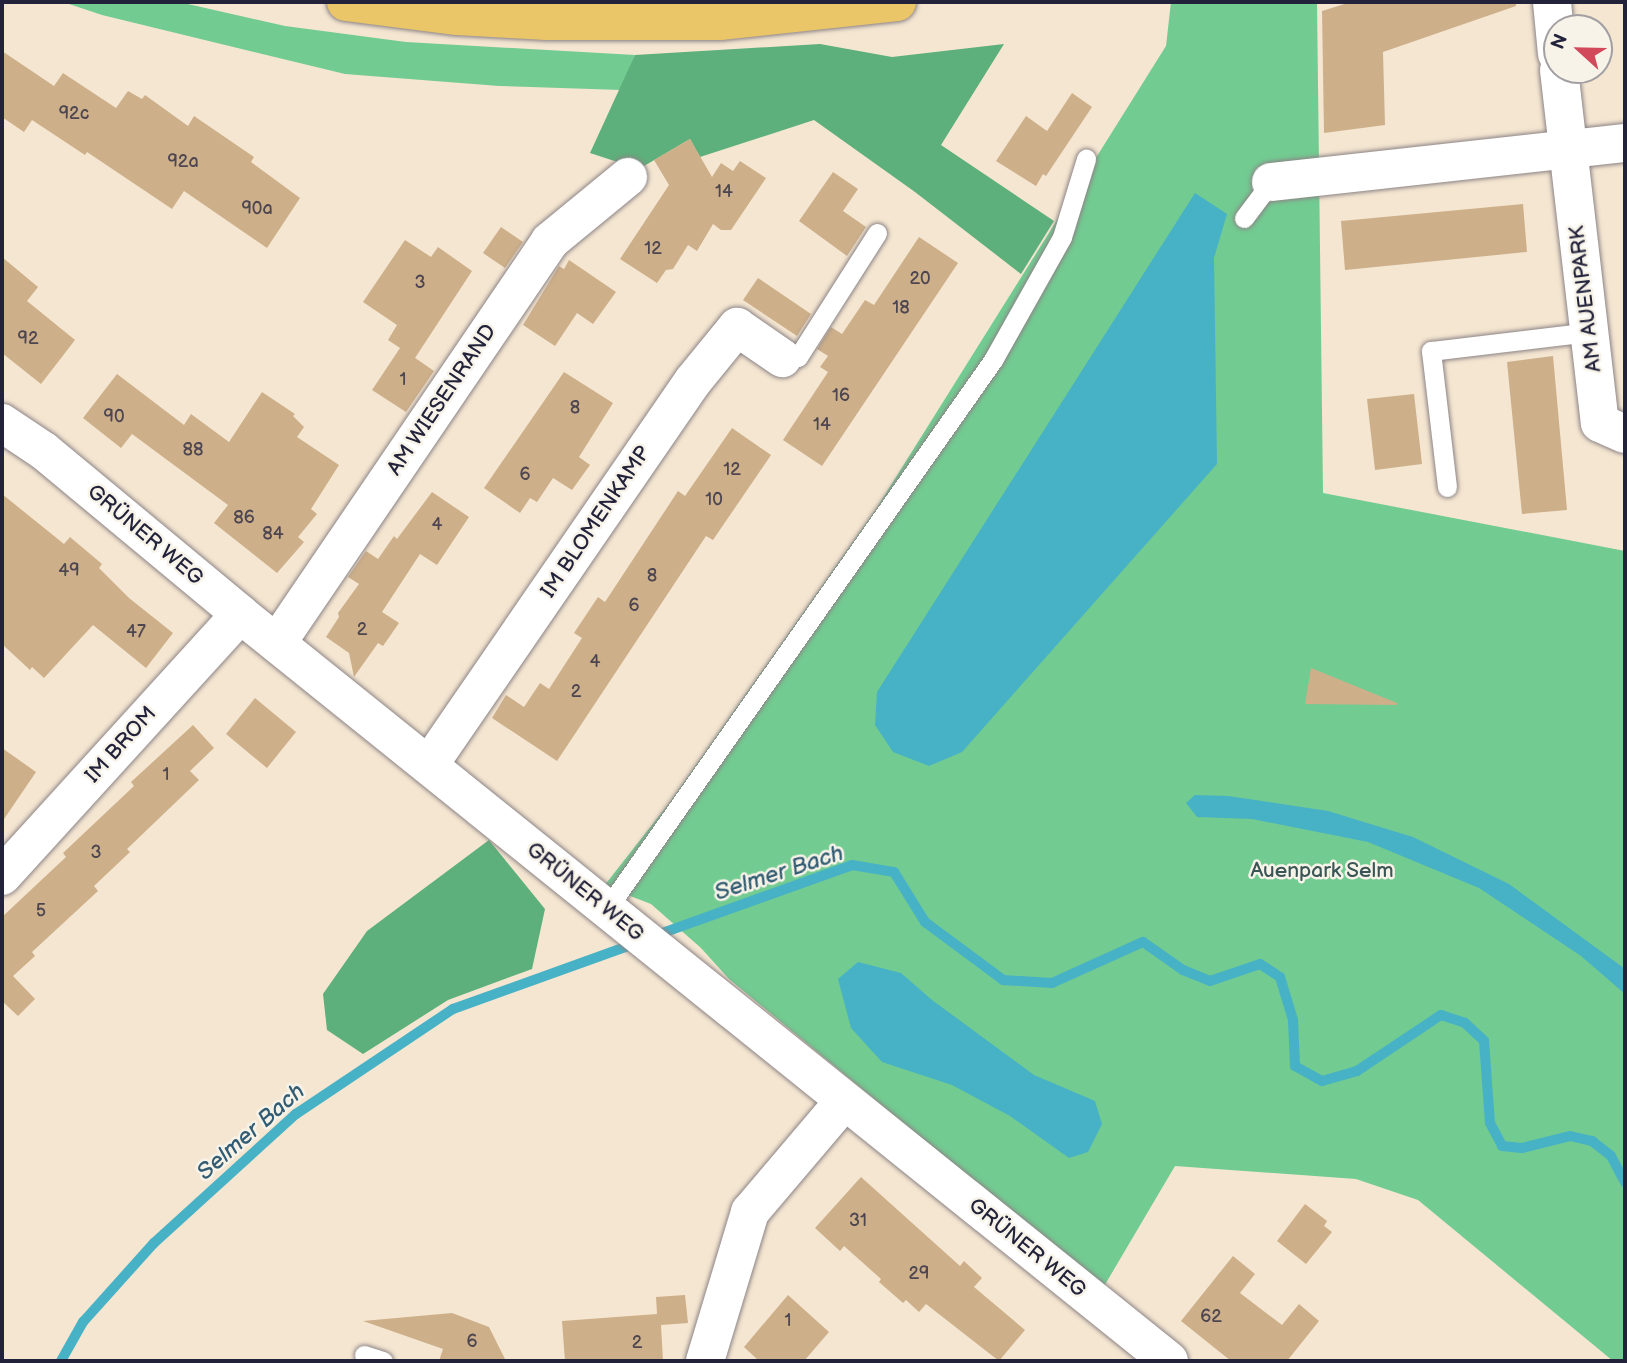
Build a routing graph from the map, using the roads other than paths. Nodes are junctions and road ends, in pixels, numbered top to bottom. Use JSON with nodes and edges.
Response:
{"nodes":[{"id":1,"x":346,"y":2,"type":"edge"},
{"id":2,"x":897,"y":2,"type":"edge"},
{"id":3,"x":1560,"y":84,"type":"edge"},
{"id":4,"x":1625,"y":143,"type":"edge"},
{"id":5,"x":1567,"y":148,"type":"junction"},
{"id":6,"x":1086,"y":159,"type":"dead end"},
{"id":7,"x":628,"y":177,"type":"dead end"},
{"id":8,"x":1270,"y":182,"type":"joint"},
{"id":9,"x":1244,"y":218,"type":"dead end"},
{"id":10,"x":877,"y":233,"type":"dead end"},
{"id":11,"x":1590,"y":332,"type":"junction"},
{"id":12,"x":782,"y":358,"type":"joint"},
{"id":13,"x":2,"y":423,"type":"edge"},
{"id":14,"x":1625,"y":434,"type":"edge"},
{"id":15,"x":1447,"y":487,"type":"dead end"},
{"id":16,"x":240,"y":614,"type":"junction"},
{"id":17,"x":277,"y":643,"type":"junction"},
{"id":18,"x":429,"y":765,"type":"junction"},
{"id":19,"x":2,"y":876,"type":"edge"},
{"id":20,"x":611,"y":914,"type":"junction"},
{"id":21,"x":844,"y":1101,"type":"junction"},
{"id":22,"x":705,"y":1361,"type":"edge"},
{"id":23,"x":1169,"y":1361,"type":"edge"}],
"edges":[{"from":1,"to":2,"type":"main road"},
{"from":3,"to":5,"type":"street","name":"AM AUENPARK"},
{"from":4,"to":5,"type":"street"},
{"from":5,"to":8,"type":"street"},
{"from":5,"to":11,"type":"street","name":"AM AUENPARK"},
{"from":6,"to":20,"type":"lane"},
{"from":7,"to":17,"type":"street","name":"AM WIESENRAND"},
{"from":8,"to":9,"type":"lane"},
{"from":10,"to":12,"type":"lane"},
{"from":11,"to":14,"type":"street","name":"AM AUENPARK"},
{"from":11,"to":15,"type":"lane"},
{"from":12,"to":18,"type":"street","name":"IM BLOMENKAMP"},
{"from":13,"to":16,"type":"street","name":"GRÜNER WEG"},
{"from":16,"to":17,"type":"street","name":"GRÜNER WEG"},
{"from":16,"to":19,"type":"street","name":"IM BROM"},
{"from":17,"to":18,"type":"street","name":"GRÜNER WEG"},
{"from":18,"to":20,"type":"street","name":"GRÜNER WEG"},
{"from":20,"to":21,"type":"street","name":"GRÜNER WEG"},
{"from":21,"to":22,"type":"street"},
{"from":21,"to":23,"type":"street","name":"GRÜNER WEG"}]}
